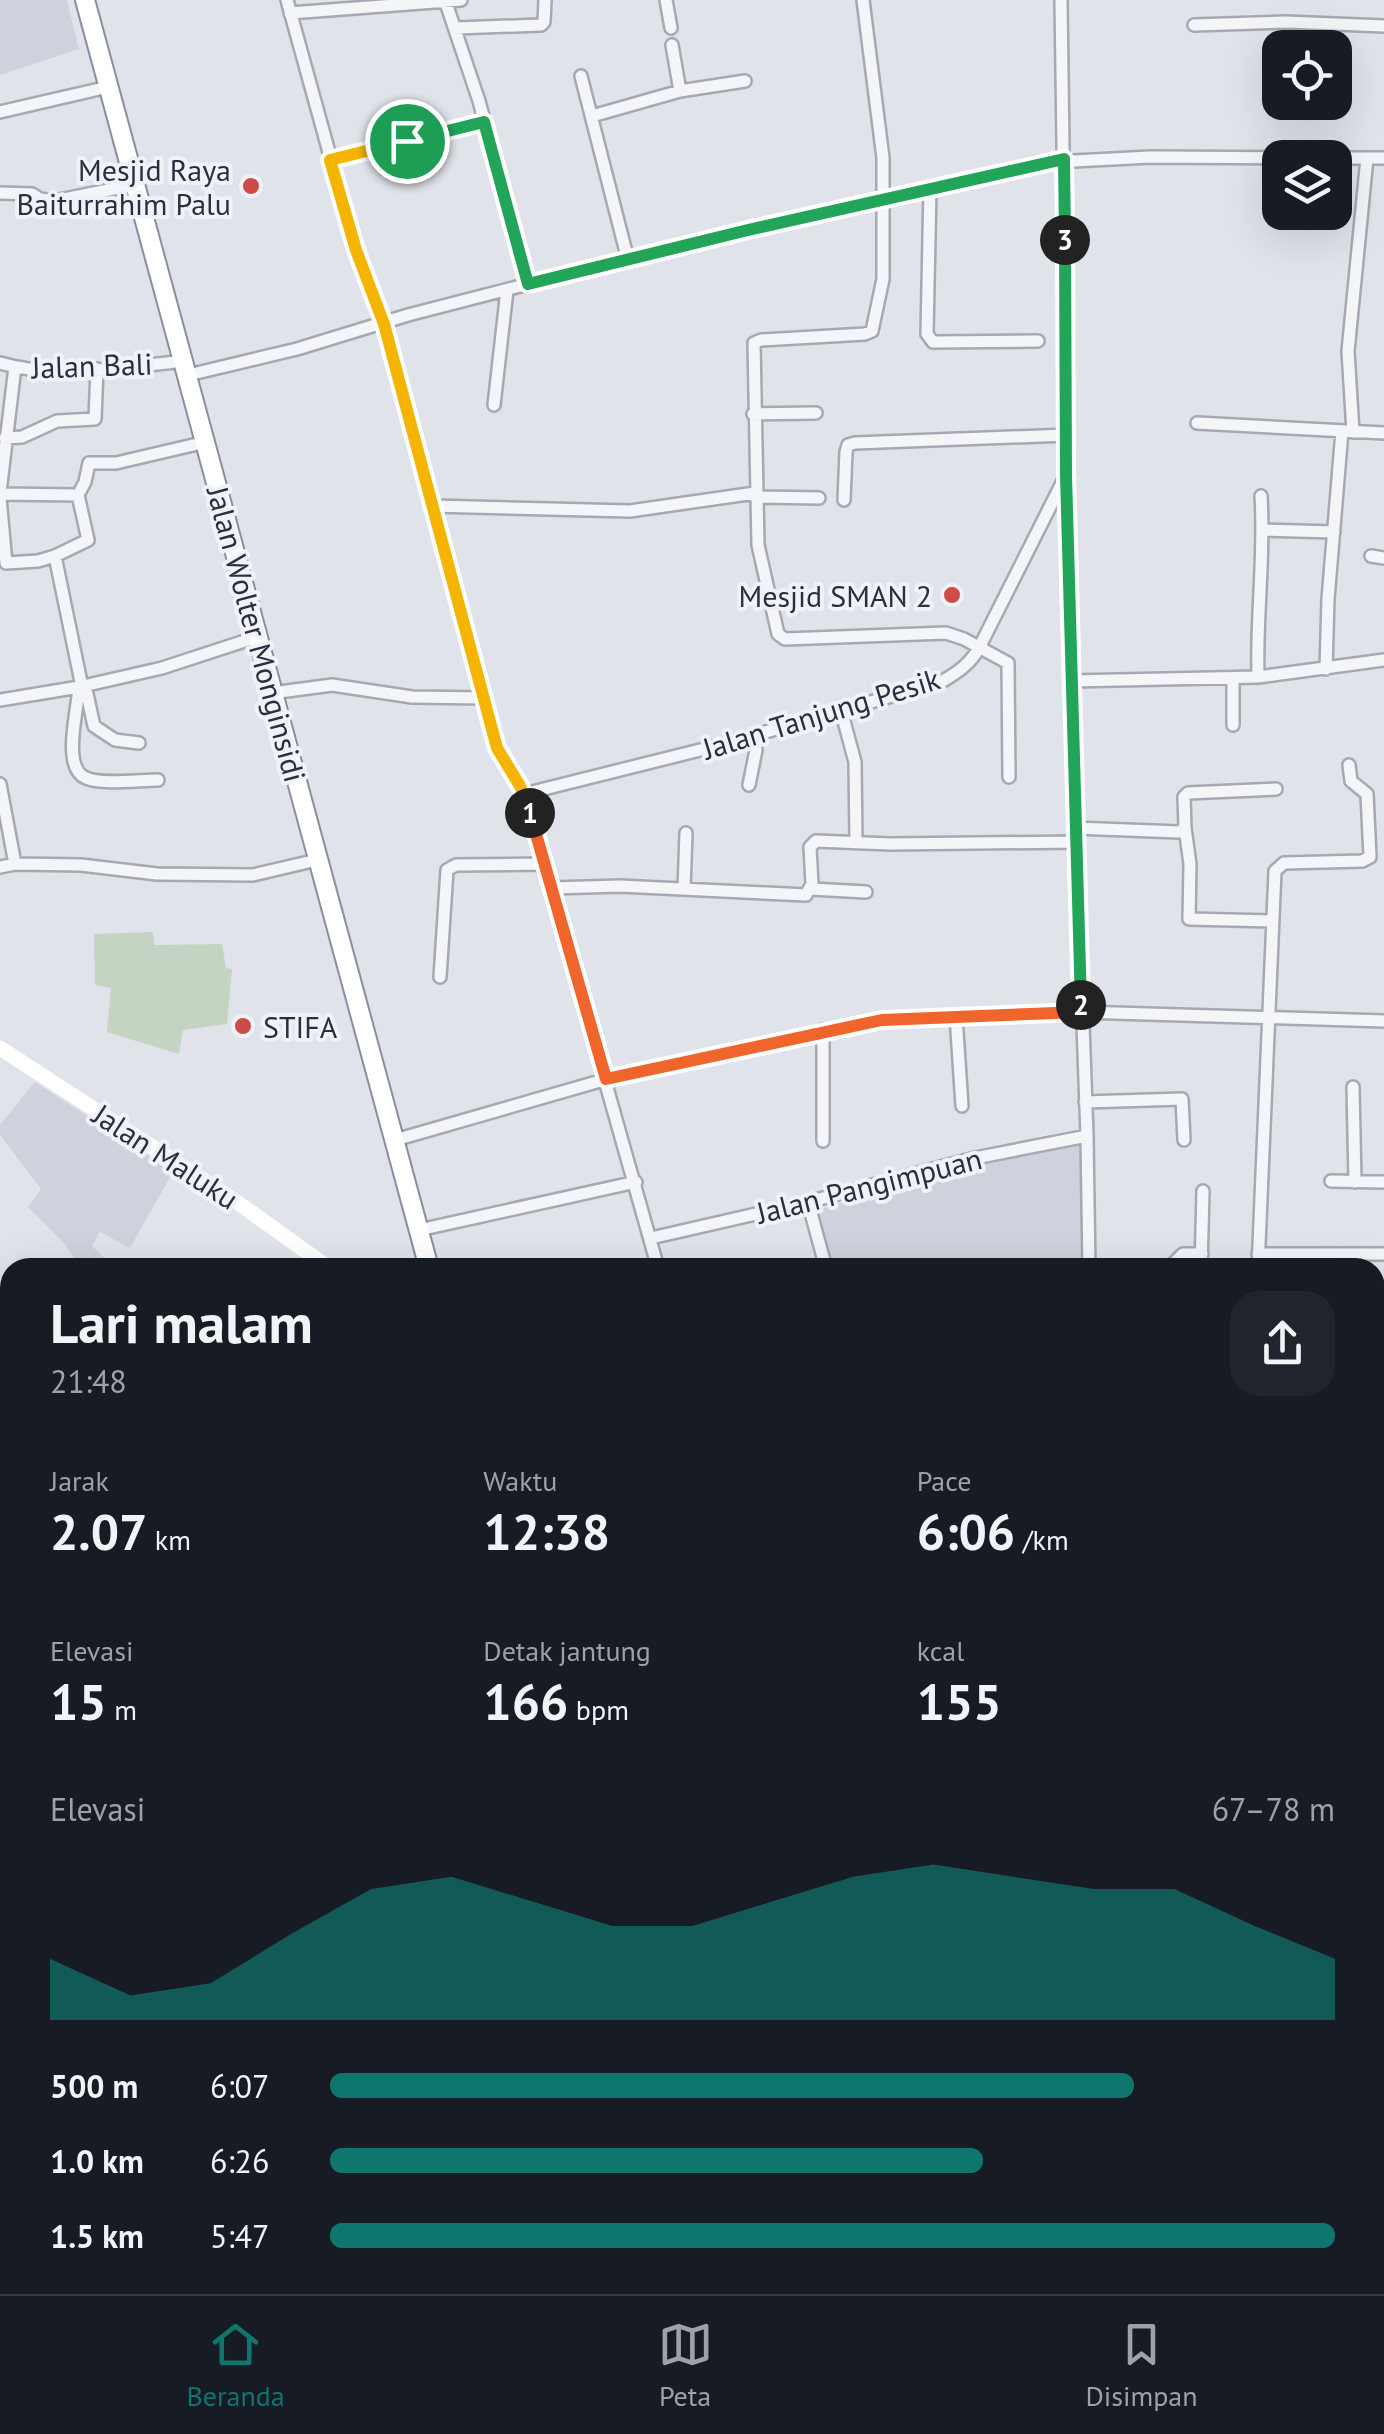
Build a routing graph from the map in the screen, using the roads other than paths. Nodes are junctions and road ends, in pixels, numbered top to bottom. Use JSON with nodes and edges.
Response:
{"nodes":[{"id":1,"x":85,"y":0,"type":"edge"},
{"id":2,"x":445,"y":0,"type":"edge"},
{"id":3,"x":462,"y":0,"type":"edge"},
{"id":4,"x":544,"y":0,"type":"edge"},
{"id":5,"x":666,"y":0,"type":"edge"},
{"id":6,"x":864,"y":0,"type":"edge"},
{"id":7,"x":1061,"y":0,"type":"edge"},
{"id":8,"x":288,"y":6,"type":"edge"},
{"id":9,"x":1194,"y":25,"type":"dead end"},
{"id":10,"x":1384,"y":26,"type":"edge"},
{"id":11,"x":454,"y":28,"type":"junction"},
{"id":12,"x":671,"y":28,"type":"dead end"},
{"id":13,"x":672,"y":45,"type":"dead end"},
{"id":14,"x":581,"y":76,"type":"dead end"},
{"id":15,"x":745,"y":82,"type":"dead end"},
{"id":16,"x":108,"y":87,"type":"junction"},
{"id":17,"x":680,"y":91,"type":"junction"},
{"id":18,"x":0,"y":112,"type":"edge"},
{"id":19,"x":592,"y":116,"type":"junction"},
{"id":20,"x":484,"y":122,"type":"junction"},
{"id":21,"x":1262,"y":158,"type":"edge"},
{"id":22,"x":1352,"y":158,"type":"edge"},
{"id":23,"x":1367,"y":158,"type":"junction"},
{"id":24,"x":1384,"y":158,"type":"edge"},
{"id":25,"x":1064,"y":159,"type":"junction"},
{"id":26,"x":330,"y":160,"type":"junction"},
{"id":27,"x":133,"y":184,"type":"junction"},
{"id":28,"x":930,"y":188,"type":"junction"},
{"id":29,"x":0,"y":193,"type":"edge"},
{"id":30,"x":882,"y":199,"type":"junction"},
{"id":31,"x":628,"y":260,"type":"junction"},
{"id":32,"x":528,"y":284,"type":"junction"},
{"id":33,"x":507,"y":290,"type":"junction"},
{"id":34,"x":384,"y":324,"type":"junction"},
{"id":35,"x":1038,"y":340,"type":"dead end"},
{"id":36,"x":0,"y":363,"type":"edge"},
{"id":37,"x":15,"y":367,"type":"junction"},
{"id":38,"x":186,"y":368,"type":"junction"},
{"id":39,"x":97,"y":370,"type":"junction"},
{"id":40,"x":494,"y":405,"type":"dead end"},
{"id":41,"x":816,"y":412,"type":"dead end"},
{"id":42,"x":753,"y":414,"type":"junction"},
{"id":43,"x":1196,"y":424,"type":"dead end"},
{"id":44,"x":1348,"y":432,"type":"junction"},
{"id":45,"x":1384,"y":433,"type":"edge"},
{"id":46,"x":1066,"y":435,"type":"junction"},
{"id":47,"x":4,"y":441,"type":"edge"},
{"id":48,"x":206,"y":442,"type":"junction"},
{"id":49,"x":1066,"y":475,"type":"junction"},
{"id":50,"x":0,"y":495,"type":"edge"},
{"id":51,"x":78,"y":495,"type":"junction"},
{"id":52,"x":755,"y":495,"type":"junction"},
{"id":53,"x":1261,"y":496,"type":"dead end"},
{"id":54,"x":818,"y":498,"type":"dead end"},
{"id":55,"x":844,"y":500,"type":"dead end"},
{"id":56,"x":432,"y":506,"type":"junction"},
{"id":57,"x":1264,"y":530,"type":"junction"},
{"id":58,"x":1334,"y":532,"type":"junction"},
{"id":59,"x":55,"y":556,"type":"junction"},
{"id":60,"x":257,"y":638,"type":"junction"},
{"id":61,"x":979,"y":648,"type":"junction"},
{"id":62,"x":1384,"y":660,"type":"edge"},
{"id":63,"x":1326,"y":669,"type":"junction"},
{"id":64,"x":1258,"y":677,"type":"junction"},
{"id":65,"x":1233,"y":678,"type":"junction"},
{"id":66,"x":1071,"y":681,"type":"junction"},
{"id":67,"x":80,"y":687,"type":"junction"},
{"id":68,"x":272,"y":693,"type":"junction"},
{"id":69,"x":484,"y":698,"type":"junction"},
{"id":70,"x":0,"y":700,"type":"edge"},
{"id":71,"x":841,"y":710,"type":"junction"},
{"id":72,"x":1232,"y":725,"type":"dead end"},
{"id":73,"x":754,"y":735,"type":"junction"},
{"id":74,"x":139,"y":743,"type":"dead end"},
{"id":75,"x":1349,"y":766,"type":"dead end"},
{"id":76,"x":1010,"y":777,"type":"dead end"},
{"id":77,"x":158,"y":780,"type":"dead end"},
{"id":78,"x":0,"y":784,"type":"edge"},
{"id":79,"x":748,"y":784,"type":"dead end"},
{"id":80,"x":1276,"y":790,"type":"dead end"},
{"id":81,"x":524,"y":794,"type":"junction"},
{"id":82,"x":1075,"y":828,"type":"junction"},
{"id":83,"x":1185,"y":828,"type":"junction"},
{"id":84,"x":686,"y":833,"type":"dead end"},
{"id":85,"x":856,"y":842,"type":"junction"},
{"id":86,"x":1075,"y":842,"type":"junction"},
{"id":87,"x":317,"y":860,"type":"junction"},
{"id":88,"x":15,"y":864,"type":"junction"},
{"id":89,"x":546,"y":864,"type":"junction"},
{"id":90,"x":0,"y":867,"type":"edge"},
{"id":91,"x":552,"y":888,"type":"junction"},
{"id":92,"x":684,"y":889,"type":"junction"},
{"id":93,"x":811,"y":889,"type":"junction"},
{"id":94,"x":866,"y":892,"type":"dead end"},
{"id":95,"x":1272,"y":921,"type":"junction"},
{"id":96,"x":440,"y":977,"type":"dead end"},
{"id":97,"x":1081,"y":1012,"type":"junction"},
{"id":98,"x":956,"y":1016,"type":"junction"},
{"id":99,"x":1270,"y":1020,"type":"junction"},
{"id":100,"x":1384,"y":1022,"type":"edge"},
{"id":101,"x":823,"y":1030,"type":"junction"},
{"id":102,"x":0,"y":1048,"type":"edge"},
{"id":103,"x":606,"y":1079,"type":"junction"},
{"id":104,"x":1352,"y":1087,"type":"dead end"},
{"id":105,"x":1086,"y":1102,"type":"junction"},
{"id":106,"x":962,"y":1106,"type":"dead end"},
{"id":107,"x":1087,"y":1136,"type":"junction"},
{"id":108,"x":395,"y":1140,"type":"junction"},
{"id":109,"x":1184,"y":1140,"type":"dead end"},
{"id":110,"x":823,"y":1141,"type":"dead end"},
{"id":111,"x":1331,"y":1181,"type":"dead end"},
{"id":112,"x":636,"y":1182,"type":"junction"},
{"id":113,"x":1355,"y":1182,"type":"junction"},
{"id":114,"x":1384,"y":1182,"type":"edge"},
{"id":115,"x":1203,"y":1190,"type":"dead end"},
{"id":116,"x":808,"y":1202,"type":"junction"},
{"id":117,"x":419,"y":1230,"type":"junction"},
{"id":118,"x":651,"y":1238,"type":"junction"},
{"id":119,"x":1202,"y":1254,"type":"junction"},
{"id":120,"x":1384,"y":1254,"type":"edge"},
{"id":121,"x":315,"y":1258,"type":"edge"},
{"id":122,"x":426,"y":1258,"type":"edge"},
{"id":123,"x":656,"y":1258,"type":"edge"},
{"id":124,"x":823,"y":1258,"type":"edge"},
{"id":125,"x":1089,"y":1258,"type":"edge"},
{"id":126,"x":1179,"y":1258,"type":"edge"},
{"id":127,"x":1202,"y":1258,"type":"edge"},
{"id":128,"x":1258,"y":1258,"type":"edge"},
{"id":129,"x":1312,"y":1258,"type":"edge"}],
"edges":[{"from":1,"to":16,"type":"highway","name":"Jalan Wolter Monginsidi"},
{"from":2,"to":3,"type":"street"},
{"from":2,"to":8,"type":"street"},
{"from":2,"to":11,"type":"street"},
{"from":4,"to":11,"type":"street"},
{"from":5,"to":12,"type":"street"},
{"from":6,"to":30,"type":"street"},
{"from":7,"to":25,"type":"street"},
{"from":8,"to":26,"type":"street"},
{"from":9,"to":10,"type":"street"},
{"from":11,"to":20,"type":"street"},
{"from":13,"to":17,"type":"street"},
{"from":14,"to":19,"type":"street"},
{"from":15,"to":17,"type":"street"},
{"from":16,"to":18,"type":"street"},
{"from":16,"to":27,"type":"highway","name":"Jalan Wolter Monginsidi"},
{"from":17,"to":19,"type":"street"},
{"from":19,"to":31,"type":"street"},
{"from":20,"to":26,"type":"street"},
{"from":20,"to":32,"type":"street"},
{"from":21,"to":25,"type":"street","name":"Jalan Bali"},
{"from":22,"to":23,"type":"street"},
{"from":23,"to":24,"type":"street"},
{"from":23,"to":44,"type":"street"},
{"from":25,"to":28,"type":"street","name":"Jalan Bali"},
{"from":25,"to":46,"type":"street"},
{"from":26,"to":34,"type":"street"},
{"from":27,"to":29,"type":"street"},
{"from":27,"to":38,"type":"highway","name":"Jalan Wolter Monginsidi"},
{"from":28,"to":30,"type":"street","name":"Jalan Bali"},
{"from":28,"to":35,"type":"street"},
{"from":30,"to":31,"type":"street","name":"Jalan Bali"},
{"from":30,"to":42,"type":"street"},
{"from":31,"to":32,"type":"street","name":"Jalan Bali"},
{"from":32,"to":33,"type":"street","name":"Jalan Bali"},
{"from":33,"to":34,"type":"street","name":"Jalan Bali"},
{"from":33,"to":40,"type":"street"},
{"from":34,"to":38,"type":"street","name":"Jalan Bali"},
{"from":34,"to":56,"type":"street"},
{"from":36,"to":37,"type":"street","name":"Jalan Bali"},
{"from":37,"to":39,"type":"street","name":"Jalan Bali"},
{"from":37,"to":47,"type":"street"},
{"from":38,"to":39,"type":"street","name":"Jalan Bali"},
{"from":38,"to":48,"type":"highway","name":"Jalan Wolter Monginsidi"},
{"from":39,"to":47,"type":"street"},
{"from":41,"to":42,"type":"street"},
{"from":42,"to":52,"type":"street"},
{"from":43,"to":44,"type":"street"},
{"from":44,"to":45,"type":"street"},
{"from":44,"to":58,"type":"street"},
{"from":46,"to":49,"type":"street"},
{"from":46,"to":55,"type":"street"},
{"from":47,"to":50,"type":"street"},
{"from":48,"to":51,"type":"street"},
{"from":48,"to":60,"type":"highway","name":"Jalan Wolter Monginsidi"},
{"from":49,"to":61,"type":"street","name":"Jalan Tanjung Pesik"},
{"from":49,"to":66,"type":"street"},
{"from":50,"to":51,"type":"street"},
{"from":50,"to":59,"type":"street"},
{"from":51,"to":59,"type":"street"},
{"from":52,"to":54,"type":"street"},
{"from":52,"to":56,"type":"street"},
{"from":52,"to":61,"type":"street"},
{"from":53,"to":57,"type":"street"},
{"from":56,"to":69,"type":"street"},
{"from":57,"to":58,"type":"street"},
{"from":57,"to":64,"type":"street"},
{"from":58,"to":63,"type":"street"},
{"from":59,"to":67,"type":"street"},
{"from":60,"to":67,"type":"street"},
{"from":60,"to":68,"type":"highway","name":"Jalan Wolter Monginsidi"},
{"from":61,"to":71,"type":"street","name":"Jalan Tanjung Pesik"},
{"from":61,"to":76,"type":"street"},
{"from":62,"to":63,"type":"street"},
{"from":63,"to":64,"type":"street"},
{"from":64,"to":65,"type":"street"},
{"from":65,"to":66,"type":"street"},
{"from":65,"to":72,"type":"street"},
{"from":66,"to":82,"type":"street"},
{"from":67,"to":70,"type":"street"},
{"from":67,"to":74,"type":"street"},
{"from":67,"to":77,"type":"street"},
{"from":68,"to":69,"type":"street"},
{"from":68,"to":87,"type":"highway","name":"Jalan Wolter Monginsidi"},
{"from":69,"to":81,"type":"street"},
{"from":71,"to":73,"type":"street","name":"Jalan Tanjung Pesik"},
{"from":71,"to":85,"type":"street"},
{"from":73,"to":79,"type":"street"},
{"from":73,"to":81,"type":"street","name":"Jalan Tanjung Pesik"},
{"from":75,"to":95,"type":"street"},
{"from":78,"to":88,"type":"street"},
{"from":80,"to":83,"type":"street"},
{"from":81,"to":89,"type":"street"},
{"from":82,"to":83,"type":"street"},
{"from":82,"to":86,"type":"street"},
{"from":83,"to":95,"type":"street"},
{"from":84,"to":92,"type":"street"},
{"from":85,"to":86,"type":"street"},
{"from":85,"to":93,"type":"street"},
{"from":86,"to":97,"type":"street"},
{"from":87,"to":88,"type":"street"},
{"from":87,"to":108,"type":"highway","name":"Jalan Wolter Monginsidi"},
{"from":88,"to":90,"type":"street"},
{"from":89,"to":91,"type":"street"},
{"from":89,"to":96,"type":"street"},
{"from":91,"to":92,"type":"street"},
{"from":91,"to":103,"type":"street"},
{"from":92,"to":93,"type":"street"},
{"from":93,"to":94,"type":"street"},
{"from":95,"to":99,"type":"street"},
{"from":97,"to":98,"type":"street"},
{"from":97,"to":99,"type":"street"},
{"from":97,"to":105,"type":"street"},
{"from":98,"to":101,"type":"street"},
{"from":98,"to":106,"type":"street"},
{"from":99,"to":100,"type":"street"},
{"from":99,"to":128,"type":"street"},
{"from":101,"to":103,"type":"street"},
{"from":101,"to":110,"type":"street"},
{"from":102,"to":121,"type":"main road","name":"Jalan Maluku"},
{"from":103,"to":108,"type":"street"},
{"from":103,"to":112,"type":"street"},
{"from":104,"to":113,"type":"street"},
{"from":105,"to":107,"type":"street"},
{"from":105,"to":109,"type":"street"},
{"from":107,"to":116,"type":"street","name":"Jalan Pangimpuan"},
{"from":107,"to":125,"type":"street"},
{"from":108,"to":117,"type":"highway","name":"Jalan Wolter Monginsidi"},
{"from":111,"to":113,"type":"street"},
{"from":112,"to":117,"type":"street"},
{"from":112,"to":118,"type":"street"},
{"from":113,"to":114,"type":"street"},
{"from":115,"to":119,"type":"street"},
{"from":116,"to":118,"type":"street","name":"Jalan Pangimpuan"},
{"from":116,"to":124,"type":"street"},
{"from":117,"to":122,"type":"highway","name":"Jalan Wolter Monginsidi"},
{"from":118,"to":123,"type":"street"},
{"from":119,"to":126,"type":"street"},
{"from":119,"to":127,"type":"street"},
{"from":120,"to":129,"type":"street"}]}
